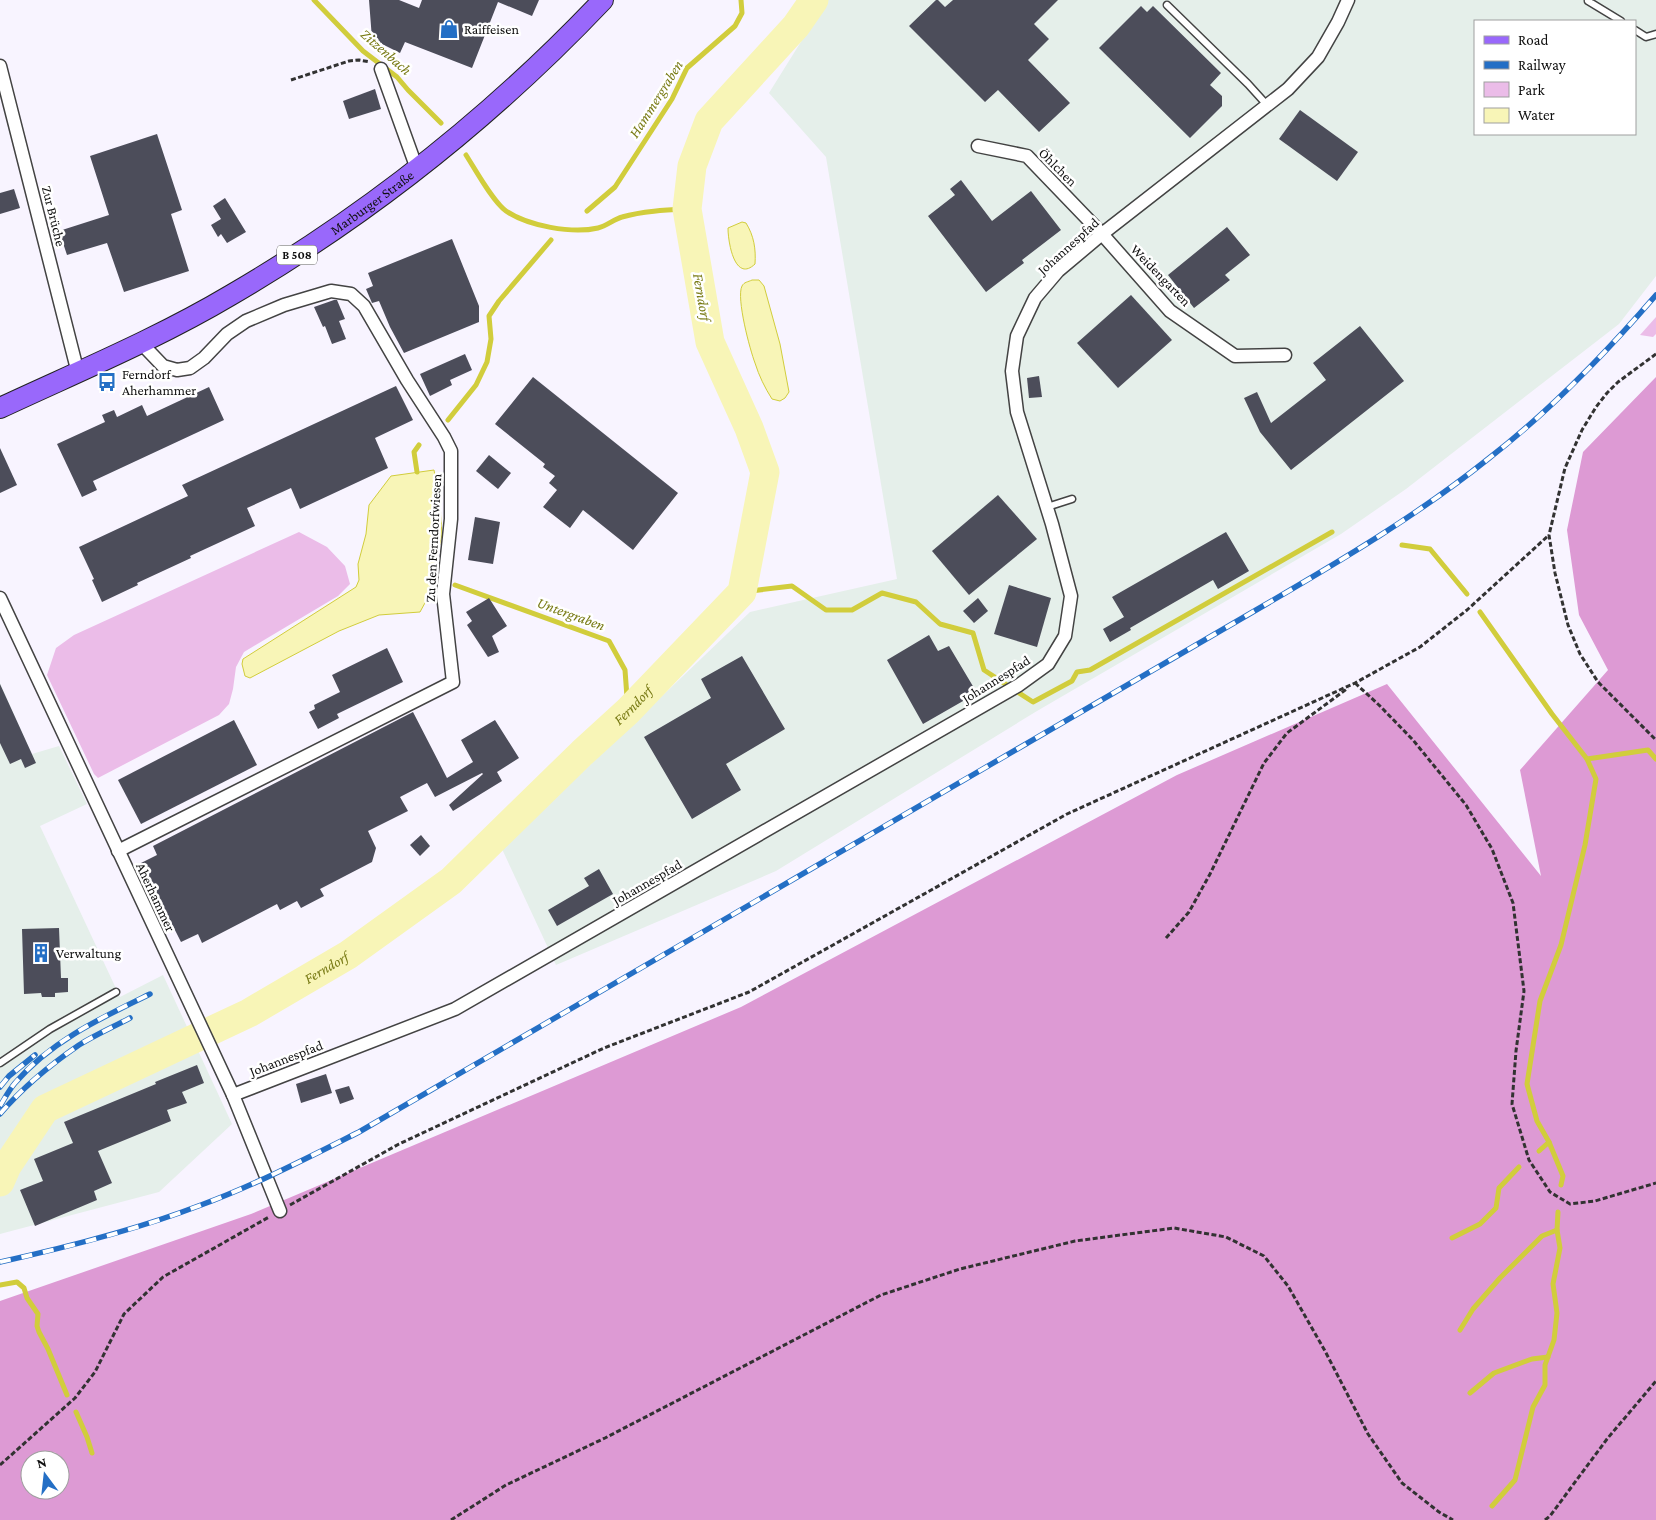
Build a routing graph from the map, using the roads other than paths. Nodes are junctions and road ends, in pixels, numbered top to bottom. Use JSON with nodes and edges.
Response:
{"nodes":[{"id":1,"x":603,"y":0,"type":"edge"},
{"id":2,"x":1348,"y":0,"type":"edge"},
{"id":3,"x":1589,"y":0,"type":"edge"},
{"id":4,"x":1168,"y":5,"type":"dead end"},
{"id":5,"x":1619,"y":20,"type":"edge"},
{"id":6,"x":1636,"y":31,"type":"edge"},
{"id":7,"x":1656,"y":34,"type":"edge"},
{"id":8,"x":0,"y":66,"type":"edge"},
{"id":9,"x":381,"y":69,"type":"road end"},
{"id":10,"x":1267,"y":105,"type":"junction"},
{"id":11,"x":978,"y":146,"type":"dead end"},
{"id":12,"x":417,"y":169,"type":"junction"},
{"id":13,"x":1102,"y":234,"type":"junction"},
{"id":14,"x":141,"y":343,"type":"junction"},
{"id":15,"x":1285,"y":355,"type":"dead end"},
{"id":16,"x":78,"y":373,"type":"junction"},
{"id":17,"x":0,"y":408,"type":"edge"},
{"id":18,"x":1072,"y":499,"type":"dead end"},
{"id":19,"x":1047,"y":507,"type":"junction"},
{"id":20,"x":0,"y":598,"type":"edge"},
{"id":21,"x":118,"y":851,"type":"junction"},
{"id":22,"x":116,"y":992,"type":"dead end"},
{"id":23,"x":0,"y":1062,"type":"edge"},
{"id":24,"x":233,"y":1095,"type":"junction"},
{"id":25,"x":280,"y":1211,"type":"road end"}],
"edges":[{"from":1,"to":12,"type":"main road","name":"Marburger Straße","number":"B 508"},
{"from":2,"to":10,"type":"street","name":"Johannespfad"},
{"from":3,"to":5,"type":"lane"},
{"from":4,"to":10,"type":"lane"},
{"from":6,"to":7,"type":"lane"},
{"from":8,"to":16,"type":"street","name":"Zur Brüche"},
{"from":9,"to":12,"type":"street"},
{"from":10,"to":13,"type":"street","name":"Johannespfad"},
{"from":11,"to":13,"type":"street","name":"Öhlchen"},
{"from":12,"to":14,"type":"main road","name":"Marburger Straße","number":"B 508"},
{"from":13,"to":15,"type":"street","name":"Weidengarten"},
{"from":13,"to":19,"type":"street","name":"Johannespfad"},
{"from":14,"to":16,"type":"main road","name":"Marburger Straße","number":"B 508"},
{"from":14,"to":21,"type":"street","name":"Zu den Ferndorfwiesen"},
{"from":16,"to":17,"type":"main road","name":"Marburger Straße","number":"B 508"},
{"from":18,"to":19,"type":"lane"},
{"from":19,"to":24,"type":"street","name":"Johannespfad"},
{"from":20,"to":21,"type":"street","name":"Aherhammer"},
{"from":21,"to":24,"type":"street","name":"Aherhammer"},
{"from":22,"to":23,"type":"lane"},
{"from":24,"to":25,"type":"street","name":"Aherhammer"}]}
